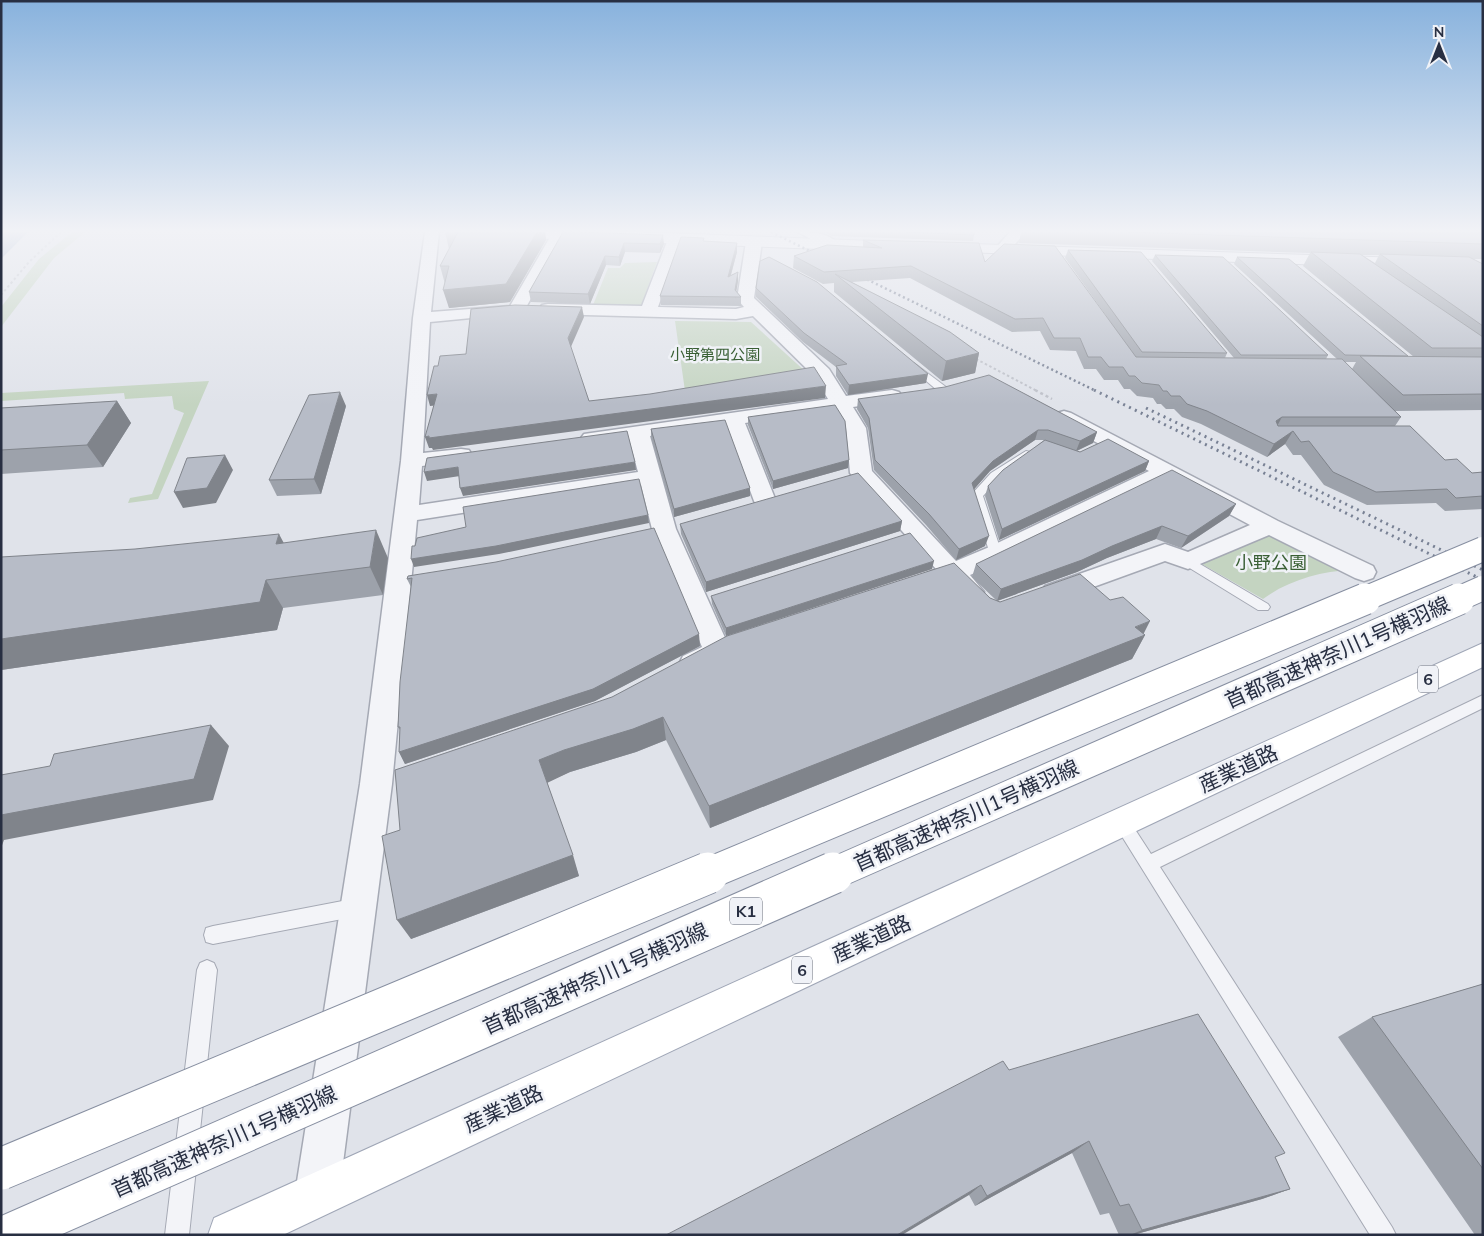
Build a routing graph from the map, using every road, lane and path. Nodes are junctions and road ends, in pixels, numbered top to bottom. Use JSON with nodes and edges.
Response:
{"nodes":[{"id":1,"x":425,"y":290,"type":"edge"},
{"id":2,"x":527,"y":290,"type":"edge"},
{"id":3,"x":656,"y":290,"type":"edge"},
{"id":4,"x":747,"y":290,"type":"edge"},
{"id":5,"x":517,"y":308,"type":"junction"},
{"id":6,"x":757,"y":310,"type":"junction"},
{"id":7,"x":648,"y":312,"type":"junction"},
{"id":8,"x":422,"y":318,"type":"junction"},
{"id":9,"x":904,"y":357,"type":"edge"},
{"id":10,"x":951,"y":386,"type":"joint"},
{"id":11,"x":840,"y":404,"type":"junction"},
{"id":12,"x":1049,"y":409,"type":"edge"},
{"id":13,"x":734,"y":420,"type":"junction"},
{"id":14,"x":638,"y":432,"type":"junction"},
{"id":15,"x":571,"y":441,"type":"edge"},
{"id":16,"x":1032,"y":449,"type":"edge"},
{"id":17,"x":484,"y":452,"type":"edge"},
{"id":18,"x":412,"y":461,"type":"junction"},
{"id":19,"x":1166,"y":471,"type":"junction"},
{"id":20,"x":649,"y":477,"type":"junction"},
{"id":21,"x":764,"y":501,"type":"edge"},
{"id":22,"x":1270,"y":526,"type":"junction"},
{"id":23,"x":397,"y":530,"type":"junction"},
{"id":24,"x":1483,"y":549,"type":"edge"},
{"id":25,"x":996,"y":554,"type":"junction"},
{"id":26,"x":1188,"y":561,"type":"junction"},
{"id":27,"x":1364,"y":572,"type":"dead end"},
{"id":28,"x":952,"y":574,"type":"junction"},
{"id":29,"x":914,"y":586,"type":"edge"},
{"id":30,"x":1483,"y":588,"type":"edge"},
{"id":31,"x":1038,"y":598,"type":"edge"},
{"id":32,"x":986,"y":607,"type":"edge"},
{"id":33,"x":1263,"y":607,"type":"dead end"},
{"id":34,"x":1483,"y":654,"type":"edge"},
{"id":35,"x":674,"y":674,"type":"edge"},
{"id":36,"x":1483,"y":701,"type":"edge"},
{"id":37,"x":1121,"y":822,"type":"junction"},
{"id":38,"x":1148,"y":864,"type":"junction"},
{"id":39,"x":358,"y":907,"type":"junction"},
{"id":40,"x":212,"y":935,"type":"dead end"},
{"id":41,"x":207,"y":970,"type":"dead end"},
{"id":42,"x":1,"y":1169,"type":"edge"},
{"id":43,"x":317,"y":1194,"type":"junction"},
{"id":44,"x":9,"y":1235,"type":"edge"},
{"id":45,"x":177,"y":1235,"type":"edge"},
{"id":46,"x":231,"y":1235,"type":"edge"},
{"id":47,"x":1384,"y":1235,"type":"edge"}],
"edges":[{"from":1,"to":8,"type":"street"},
{"from":2,"to":5,"type":"street"},
{"from":3,"to":7,"type":"street"},
{"from":4,"to":6,"type":"street"},
{"from":5,"to":7,"type":"street"},
{"from":5,"to":8,"type":"street"},
{"from":6,"to":7,"type":"street"},
{"from":6,"to":11,"type":"street"},
{"from":8,"to":18,"type":"street"},
{"from":9,"to":10,"type":"lane"},
{"from":10,"to":11,"type":"street"},
{"from":11,"to":13,"type":"street"},
{"from":11,"to":28,"type":"street"},
{"from":12,"to":19,"type":"street"},
{"from":13,"to":14,"type":"street"},
{"from":13,"to":21,"type":"street"},
{"from":14,"to":15,"type":"street"},
{"from":14,"to":20,"type":"street"},
{"from":16,"to":25,"type":"lane"},
{"from":17,"to":18,"type":"street"},
{"from":18,"to":23,"type":"street"},
{"from":19,"to":22,"type":"street"},
{"from":19,"to":25,"type":"street"},
{"from":20,"to":23,"type":"street"},
{"from":20,"to":35,"type":"street"},
{"from":22,"to":26,"type":"street"},
{"from":22,"to":27,"type":"street"},
{"from":23,"to":39,"type":"street"},
{"from":24,"to":42,"type":"main road","name":"首都高速神奈川1号横羽線","bridge":true},
{"from":25,"to":28,"type":"street"},
{"from":26,"to":31,"type":"street"},
{"from":26,"to":33,"type":"lane"},
{"from":28,"to":29,"type":"street"},
{"from":28,"to":32,"type":"street"},
{"from":30,"to":44,"type":"main road","name":"首都高速神奈川1号横羽線","number":"K1","bridge":true},
{"from":34,"to":37,"type":"main road","name":"産業道路","number":"6"},
{"from":36,"to":38,"type":"lane"},
{"from":37,"to":38,"type":"lane"},
{"from":37,"to":43,"type":"main road","name":"産業道路","number":"6"},
{"from":38,"to":47,"type":"lane"},
{"from":39,"to":40,"type":"lane"},
{"from":39,"to":43,"type":"street"},
{"from":41,"to":45,"type":"lane"},
{"from":43,"to":46,"type":"main road","name":"産業道路","number":"6"}]}
